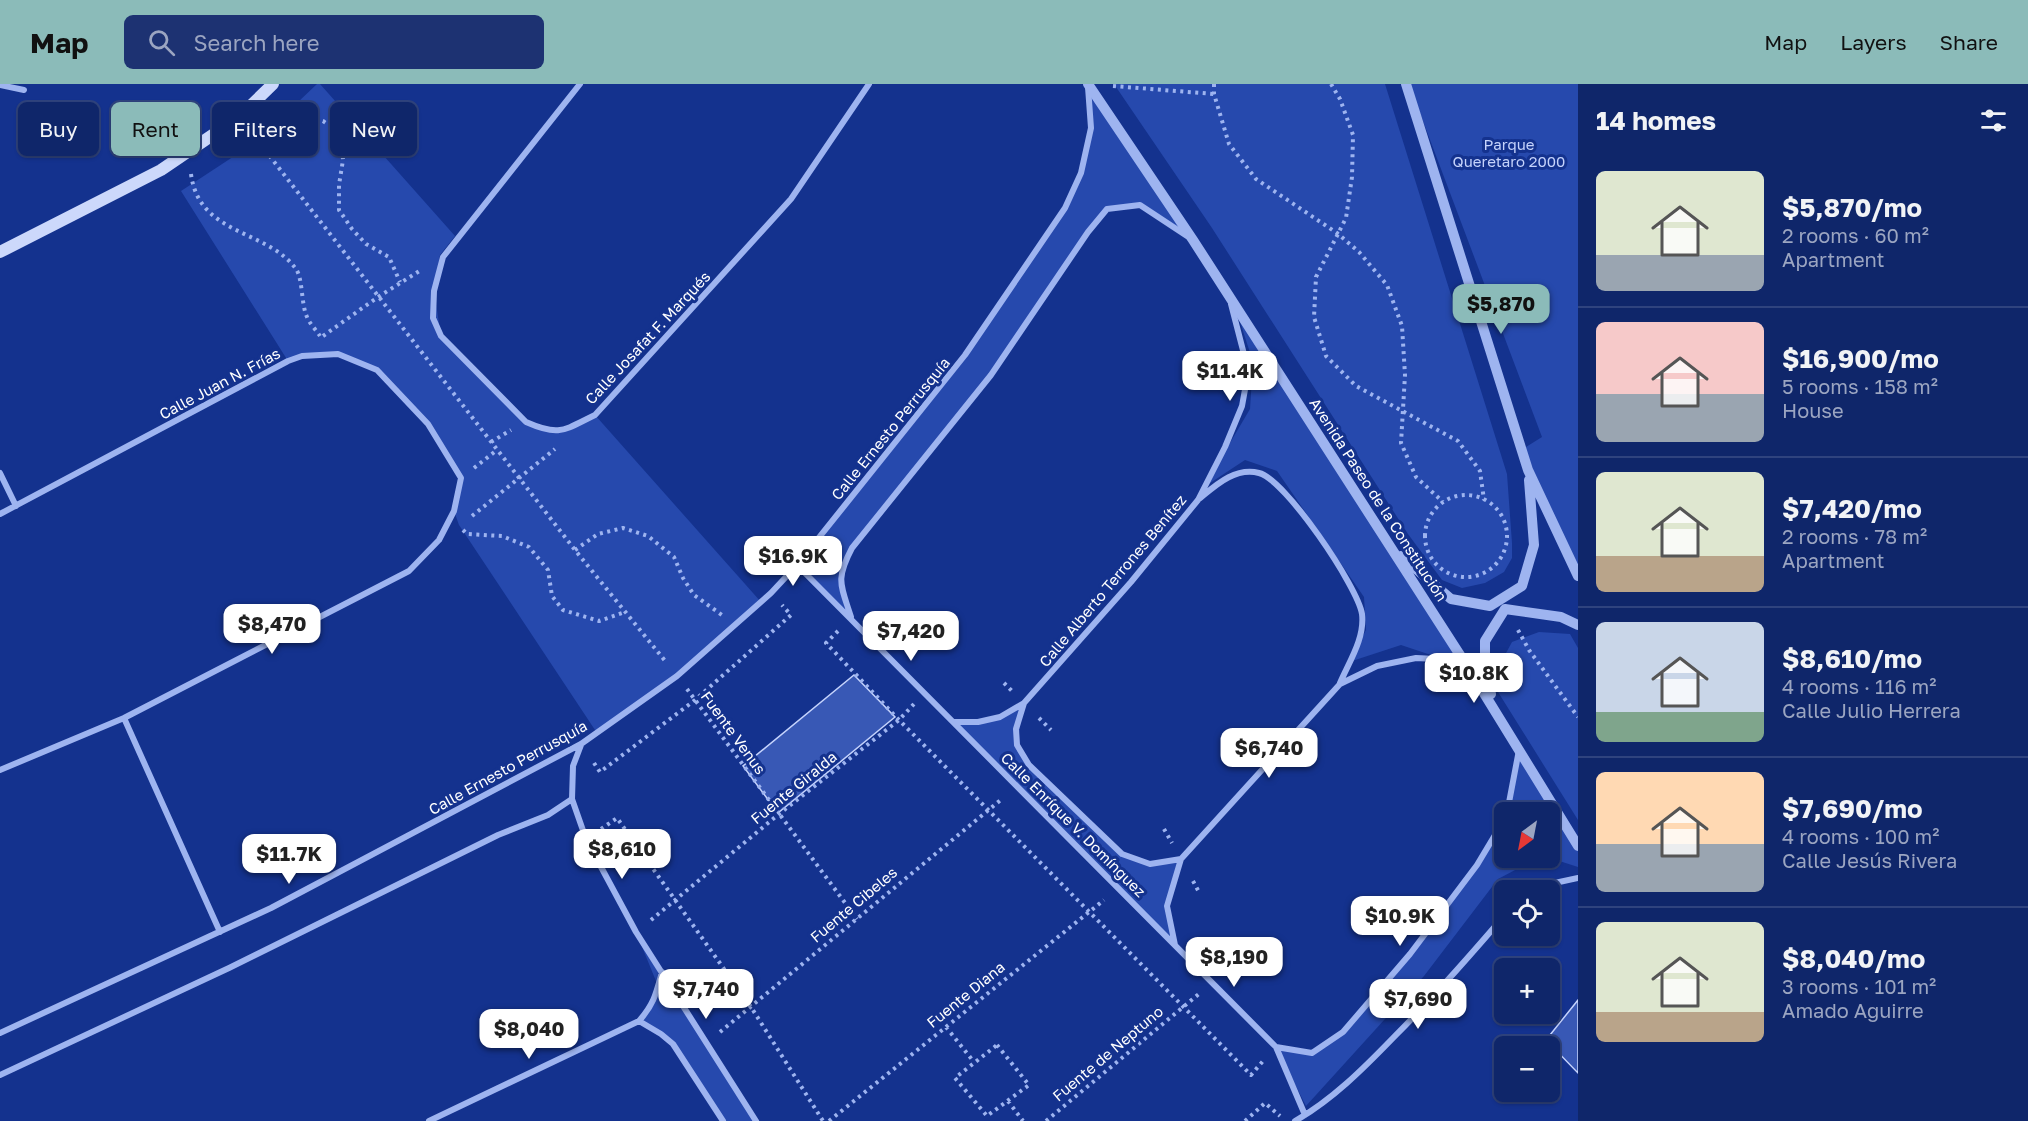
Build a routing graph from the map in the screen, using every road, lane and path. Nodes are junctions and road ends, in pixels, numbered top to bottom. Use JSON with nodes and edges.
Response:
{"nodes":[{"id":1,"x":580,"y":84,"type":"edge"},
{"id":2,"x":869,"y":84,"type":"edge"},
{"id":3,"x":1087,"y":84,"type":"edge"},
{"id":4,"x":1214,"y":84,"type":"edge"},
{"id":5,"x":1331,"y":84,"type":"edge"},
{"id":6,"x":1406,"y":84,"type":"edge"},
{"id":7,"x":0,"y":85,"type":"edge"},
{"id":8,"x":1103,"y":85,"type":"edge"},
{"id":9,"x":269,"y":88,"type":"edge"},
{"id":10,"x":24,"y":90,"type":"dead end"},
{"id":11,"x":1214,"y":94,"type":"junction"},
{"id":12,"x":255,"y":102,"type":"edge"},
{"id":13,"x":184,"y":156,"type":"edge"},
{"id":14,"x":189,"y":156,"type":"edge"},
{"id":15,"x":269,"y":156,"type":"edge"},
{"id":16,"x":1337,"y":233,"type":"junction"},
{"id":17,"x":1193,"y":240,"type":"junction"},
{"id":18,"x":0,"y":252,"type":"edge"},
{"id":19,"x":442,"y":257,"type":"junction"},
{"id":20,"x":400,"y":282,"type":"junction"},
{"id":21,"x":378,"y":297,"type":"junction"},
{"id":22,"x":1230,"y":299,"type":"junction"},
{"id":23,"x":321,"y":338,"type":"junction"},
{"id":24,"x":288,"y":361,"type":"junction"},
{"id":25,"x":1403,"y":410,"type":"junction"},
{"id":26,"x":562,"y":444,"type":"dead end"},
{"id":27,"x":497,"y":450,"type":"junction"},
{"id":28,"x":1528,"y":470,"type":"junction"},
{"id":29,"x":0,"y":473,"type":"edge"},
{"id":30,"x":461,"y":478,"type":"junction"},
{"id":31,"x":520,"y":479,"type":"junction"},
{"id":32,"x":1198,"y":500,"type":"junction"},
{"id":33,"x":1484,"y":500,"type":"junction"},
{"id":34,"x":1443,"y":502,"type":"junction"},
{"id":35,"x":16,"y":506,"type":"junction"},
{"id":36,"x":0,"y":514,"type":"edge"},
{"id":37,"x":468,"y":519,"type":"dead end"},
{"id":38,"x":459,"y":525,"type":"dead end"},
{"id":39,"x":1391,"y":549,"type":"junction"},
{"id":40,"x":575,"y":550,"type":"junction"},
{"id":41,"x":797,"y":565,"type":"junction"},
{"id":42,"x":1488,"y":570,"type":"junction"},
{"id":43,"x":1578,"y":576,"type":"edge"},
{"id":44,"x":771,"y":593,"type":"junction"},
{"id":45,"x":1503,"y":604,"type":"junction"},
{"id":46,"x":625,"y":612,"type":"junction"},
{"id":47,"x":851,"y":618,"type":"junction"},
{"id":48,"x":737,"y":624,"type":"junction"},
{"id":49,"x":1578,"y":626,"type":"edge"},
{"id":50,"x":1469,"y":669,"type":"junction"},
{"id":51,"x":677,"y":676,"type":"junction"},
{"id":52,"x":1340,"y":684,"type":"junction"},
{"id":53,"x":925,"y":693,"type":"junction"},
{"id":54,"x":695,"y":700,"type":"junction"},
{"id":55,"x":1024,"y":703,"type":"junction"},
{"id":56,"x":124,"y":717,"type":"junction"},
{"id":57,"x":1578,"y":717,"type":"edge"},
{"id":58,"x":899,"y":720,"type":"junction"},
{"id":59,"x":955,"y":722,"type":"junction"},
{"id":60,"x":581,"y":744,"type":"junction"},
{"id":61,"x":1519,"y":749,"type":"junction"},
{"id":62,"x":0,"y":770,"type":"edge"},
{"id":63,"x":1018,"y":786,"type":"junction"},
{"id":64,"x":572,"y":799,"type":"junction"},
{"id":65,"x":1509,"y":802,"type":"edge"},
{"id":66,"x":989,"y":810,"type":"junction"},
{"id":67,"x":779,"y":814,"type":"junction"},
{"id":68,"x":1494,"y":837,"type":"edge"},
{"id":69,"x":586,"y":839,"type":"junction"},
{"id":70,"x":1578,"y":846,"type":"edge"},
{"id":71,"x":1181,"y":859,"type":"junction"},
{"id":72,"x":1578,"y":878,"type":"edge"},
{"id":73,"x":1560,"y":882,"type":"edge"},
{"id":74,"x":1119,"y":888,"type":"junction"},
{"id":75,"x":675,"y":900,"type":"junction"},
{"id":76,"x":1089,"y":912,"type":"junction"},
{"id":77,"x":857,"y":919,"type":"junction"},
{"id":78,"x":1494,"y":928,"type":"edge"},
{"id":79,"x":220,"y":932,"type":"junction"},
{"id":80,"x":636,"y":932,"type":"junction"},
{"id":81,"x":1175,"y":945,"type":"junction"},
{"id":82,"x":662,"y":972,"type":"junction"},
{"id":83,"x":1212,"y":983,"type":"junction"},
{"id":84,"x":751,"y":1007,"type":"junction"},
{"id":85,"x":1183,"y":1007,"type":"junction"},
{"id":86,"x":639,"y":1021,"type":"junction"},
{"id":87,"x":946,"y":1027,"type":"junction"},
{"id":88,"x":0,"y":1033,"type":"edge"},
{"id":89,"x":706,"y":1043,"type":"junction"},
{"id":90,"x":1276,"y":1047,"type":"junction"},
{"id":91,"x":974,"y":1062,"type":"junction"},
{"id":92,"x":0,"y":1075,"type":"edge"},
{"id":93,"x":1008,"y":1101,"type":"junction"},
{"id":94,"x":1305,"y":1115,"type":"junction"},
{"id":95,"x":429,"y":1121,"type":"edge"},
{"id":96,"x":723,"y":1121,"type":"edge"},
{"id":97,"x":756,"y":1121,"type":"edge"},
{"id":98,"x":823,"y":1121,"type":"edge"},
{"id":99,"x":829,"y":1121,"type":"edge"},
{"id":100,"x":1023,"y":1121,"type":"edge"},
{"id":101,"x":1046,"y":1121,"type":"edge"},
{"id":102,"x":1245,"y":1121,"type":"edge"},
{"id":103,"x":1286,"y":1121,"type":"edge"},
{"id":104,"x":1294,"y":1121,"type":"edge"}],
"edges":[{"from":1,"to":19,"type":"street","name":"Calle Josafat F. Marqués"},
{"from":2,"to":19,"type":"street","name":"Calle Josafat F. Marqués"},
{"from":3,"to":17,"type":"street","name":"Avenida Paseo de la Constitución"},
{"from":3,"to":41,"type":"street","name":"Calle Ernesto Perrusquía"},
{"from":4,"to":11,"type":"path"},
{"from":5,"to":16,"type":"path"},
{"from":6,"to":28,"type":"street"},
{"from":7,"to":10,"type":"street"},
{"from":8,"to":11,"type":"path"},
{"from":9,"to":12,"type":"main road"},
{"from":9,"to":20,"type":"path"},
{"from":11,"to":16,"type":"path"},
{"from":13,"to":18,"type":"main road"},
{"from":14,"to":23,"type":"path"},
{"from":15,"to":21,"type":"path","name":"Fuente Venus"},
{"from":16,"to":25,"type":"path"},
{"from":16,"to":25,"type":"path"},
{"from":17,"to":22,"type":"street","name":"Avenida Paseo de la Constitución"},
{"from":17,"to":47,"type":"street"},
{"from":19,"to":20,"type":"path"},
{"from":20,"to":21,"type":"path"},
{"from":21,"to":23,"type":"path"},
{"from":21,"to":27,"type":"path","name":"Fuente Venus"},
{"from":22,"to":32,"type":"street","name":"Calle Alberto Terrones Benítez"},
{"from":22,"to":39,"type":"street","name":"Avenida Paseo de la Constitución"},
{"from":23,"to":24,"type":"path"},
{"from":24,"to":30,"type":"street","name":"Calle Juan N. Frías"},
{"from":24,"to":35,"type":"street","name":"Calle Juan N. Frías"},
{"from":25,"to":33,"type":"path"},
{"from":25,"to":34,"type":"path"},
{"from":26,"to":31,"type":"path"},
{"from":27,"to":30,"type":"path"},
{"from":27,"to":31,"type":"path","name":"Fuente Venus"},
{"from":28,"to":43,"type":"street"},
{"from":28,"to":45,"type":"street"},
{"from":29,"to":35,"type":"street"},
{"from":30,"to":56,"type":"street"},
{"from":31,"to":37,"type":"path"},
{"from":31,"to":40,"type":"path","name":"Fuente Venus"},
{"from":32,"to":52,"type":"street"},
{"from":32,"to":55,"type":"street","name":"Calle Alberto Terrones Benítez"},
{"from":33,"to":34,"type":"path"},
{"from":33,"to":42,"type":"path"},
{"from":34,"to":42,"type":"path"},
{"from":35,"to":36,"type":"street","name":"Calle Juan N. Frías"},
{"from":38,"to":46,"type":"path"},
{"from":39,"to":45,"type":"street"},
{"from":39,"to":50,"type":"street","name":"Avenida Paseo de la Constitución"},
{"from":40,"to":46,"type":"path","name":"Fuente Venus"},
{"from":40,"to":48,"type":"path"},
{"from":41,"to":44,"type":"street","name":"Calle Ernesto Perrusquía"},
{"from":41,"to":47,"type":"street","name":"Calle Enríque V. Domínguez"},
{"from":42,"to":45,"type":"path"},
{"from":44,"to":48,"type":"street","name":"Calle Ernesto Perrusquía"},
{"from":44,"to":54,"type":"path"},
{"from":45,"to":49,"type":"street"},
{"from":45,"to":57,"type":"path"},
{"from":45,"to":61,"type":"street"},
{"from":46,"to":51,"type":"path","name":"Fuente Venus"},
{"from":47,"to":53,"type":"street","name":"Calle Enríque V. Domínguez"},
{"from":47,"to":58,"type":"path"},
{"from":48,"to":51,"type":"street","name":"Calle Ernesto Perrusquía"},
{"from":50,"to":52,"type":"street"},
{"from":50,"to":61,"type":"street","name":"Avenida Paseo de la Constitución"},
{"from":51,"to":54,"type":"path","name":"Fuente Venus"},
{"from":51,"to":60,"type":"street","name":"Calle Ernesto Perrusquía"},
{"from":52,"to":71,"type":"street"},
{"from":53,"to":58,"type":"path","name":"Fuente Giralda"},
{"from":53,"to":59,"type":"street","name":"Calle Enríque V. Domínguez"},
{"from":54,"to":60,"type":"path"},
{"from":54,"to":67,"type":"path","name":"Fuente Venus"},
{"from":55,"to":59,"type":"street"},
{"from":55,"to":71,"type":"street","name":"Calle Enríque V. Domínguez"},
{"from":56,"to":62,"type":"street"},
{"from":56,"to":79,"type":"street"},
{"from":58,"to":66,"type":"path"},
{"from":58,"to":67,"type":"path","name":"Fuente Giralda"},
{"from":59,"to":63,"type":"street","name":"Calle Enríque V. Domínguez"},
{"from":60,"to":64,"type":"street"},
{"from":60,"to":79,"type":"street","name":"Calle Ernesto Perrusquía"},
{"from":61,"to":65,"type":"street"},
{"from":61,"to":70,"type":"street","name":"Avenida Paseo de la Constitución"},
{"from":63,"to":66,"type":"path","name":"Fuente Cibeles"},
{"from":63,"to":74,"type":"street","name":"Calle Enríque V. Domínguez"},
{"from":64,"to":69,"type":"street"},
{"from":64,"to":92,"type":"street"},
{"from":66,"to":76,"type":"path"},
{"from":66,"to":77,"type":"path","name":"Fuente Cibeles"},
{"from":67,"to":75,"type":"path","name":"Fuente Giralda"},
{"from":67,"to":77,"type":"path","name":"Fuente Venus"},
{"from":68,"to":90,"type":"street"},
{"from":69,"to":75,"type":"path"},
{"from":69,"to":80,"type":"street"},
{"from":71,"to":81,"type":"street"},
{"from":72,"to":73,"type":"street"},
{"from":74,"to":76,"type":"path","name":"Fuente Diana"},
{"from":74,"to":81,"type":"street","name":"Calle Enríque V. Domínguez"},
{"from":75,"to":80,"type":"path","name":"Fuente Giralda"},
{"from":75,"to":84,"type":"path"},
{"from":76,"to":85,"type":"path"},
{"from":76,"to":87,"type":"path","name":"Fuente Diana"},
{"from":77,"to":84,"type":"path","name":"Fuente Cibeles"},
{"from":78,"to":94,"type":"street"},
{"from":79,"to":88,"type":"street","name":"Calle Ernesto Perrusquía"},
{"from":80,"to":82,"type":"street"},
{"from":81,"to":83,"type":"street","name":"Calle Enríque V. Domínguez"},
{"from":82,"to":86,"type":"street"},
{"from":82,"to":89,"type":"street"},
{"from":83,"to":85,"type":"path","name":"Fuente de Neptuno"},
{"from":83,"to":90,"type":"street","name":"Calle Enríque V. Domínguez"},
{"from":84,"to":89,"type":"path","name":"Fuente Cibeles"},
{"from":84,"to":98,"type":"path"},
{"from":85,"to":90,"type":"path"},
{"from":85,"to":101,"type":"path","name":"Fuente de Neptuno"},
{"from":86,"to":95,"type":"street"},
{"from":86,"to":96,"type":"street"},
{"from":87,"to":91,"type":"path"},
{"from":87,"to":99,"type":"path","name":"Fuente Diana"},
{"from":89,"to":97,"type":"street"},
{"from":90,"to":94,"type":"street","name":"Calle Enríque V. Domínguez"},
{"from":91,"to":93,"type":"path"},
{"from":91,"to":93,"type":"path"},
{"from":93,"to":100,"type":"path"},
{"from":94,"to":104,"type":"street"},
{"from":102,"to":103,"type":"path"}]}
